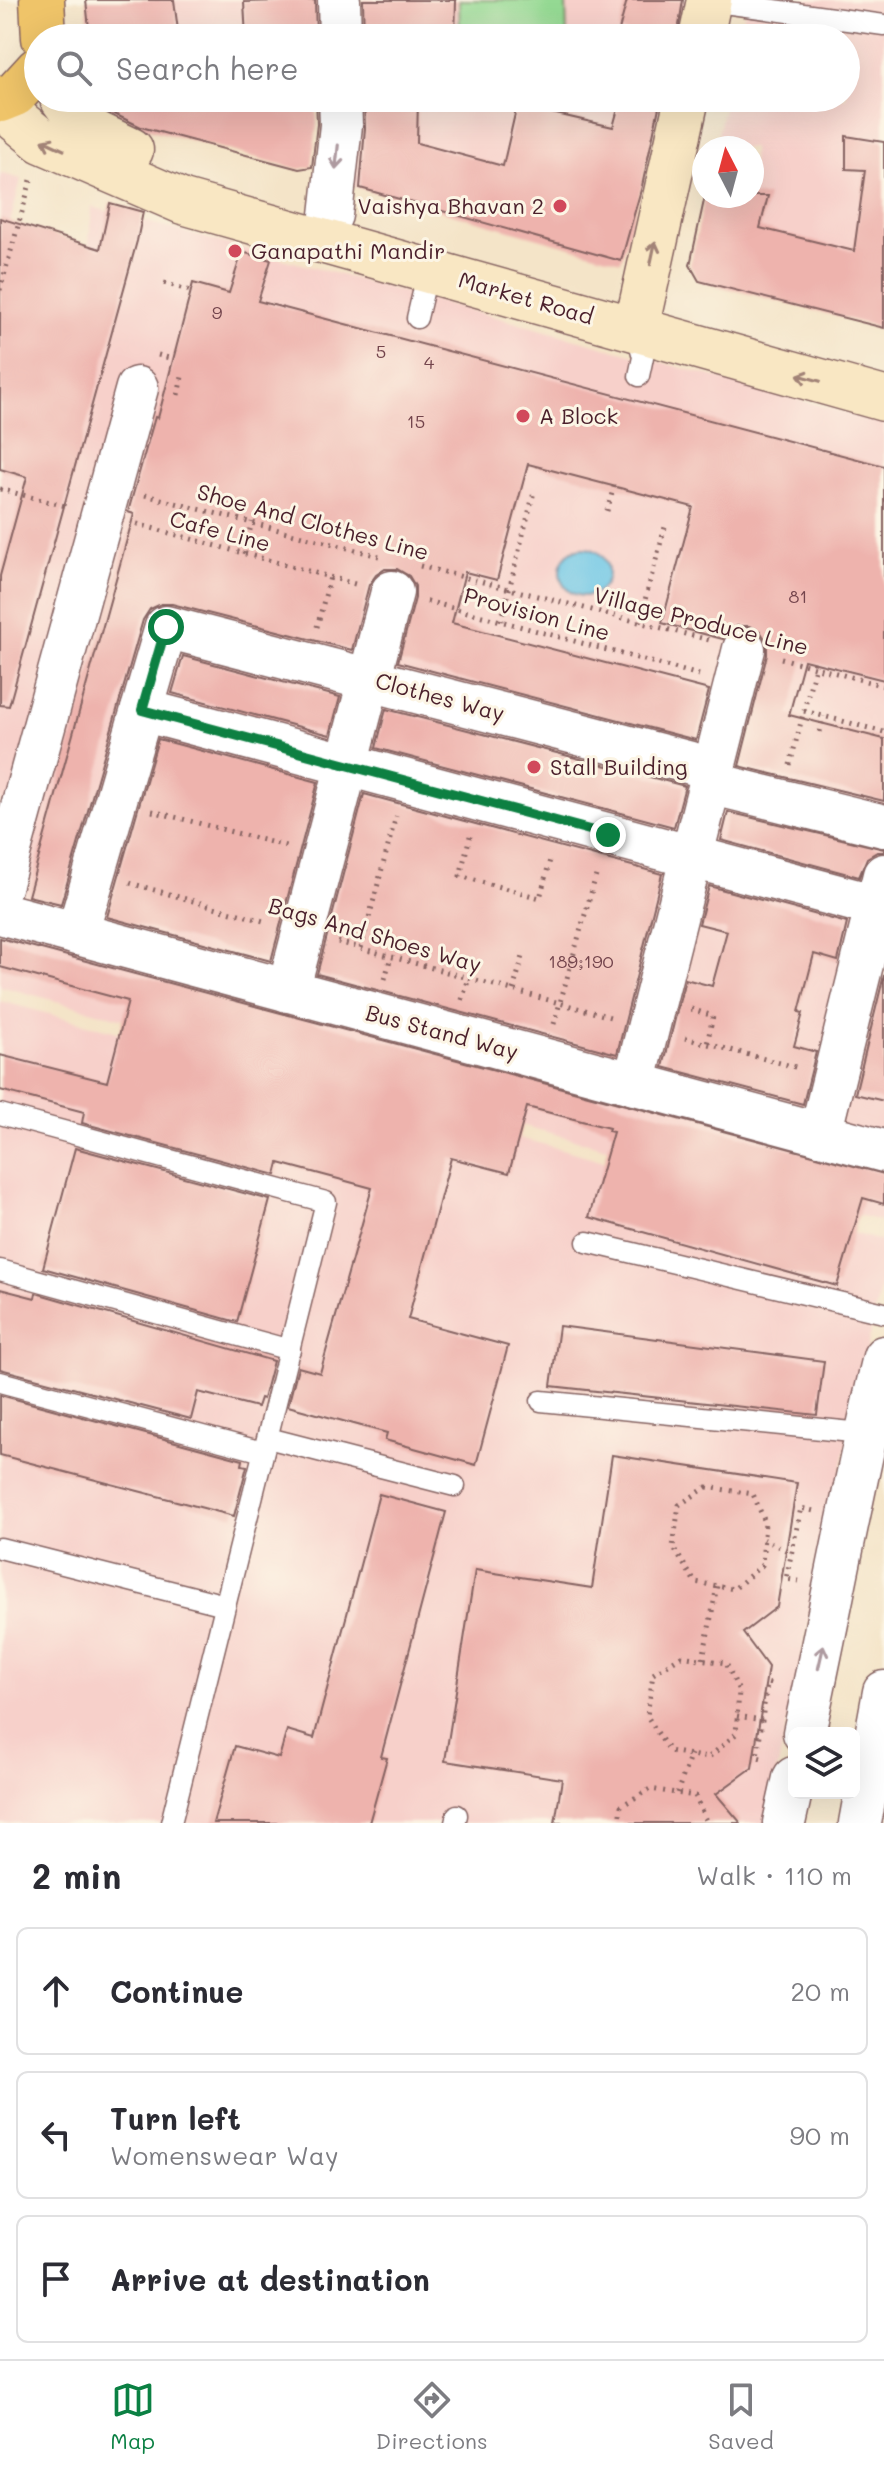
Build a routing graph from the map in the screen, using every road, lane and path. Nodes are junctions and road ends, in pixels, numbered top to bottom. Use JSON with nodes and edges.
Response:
{"nodes":[{"id":1,"x":42,"y":0,"type":"edge"},
{"id":2,"x":339,"y":0,"type":"edge"},
{"id":3,"x":709,"y":0,"type":"edge"},
{"id":4,"x":43,"y":24,"type":"edge"},
{"id":5,"x":340,"y":24,"type":"edge"},
{"id":6,"x":704,"y":24,"type":"edge"},
{"id":7,"x":884,"y":25,"type":"edge"},
{"id":8,"x":24,"y":84,"type":"edge"},
{"id":9,"x":0,"y":103,"type":"edge"},
{"id":10,"x":72,"y":112,"type":"edge"},
{"id":11,"x":341,"y":112,"type":"edge"},
{"id":12,"x":684,"y":112,"type":"edge"},
{"id":13,"x":42,"y":141,"type":"junction"},
{"id":14,"x":331,"y":215,"type":"junction"},
{"id":15,"x":428,"y":271,"type":"junction"},
{"id":16,"x":164,"y":283,"type":"dead end"},
{"id":17,"x":0,"y":290,"type":"edge"},
{"id":18,"x":191,"y":291,"type":"dead end"},
{"id":19,"x":639,"y":315,"type":"junction"},
{"id":20,"x":417,"y":318,"type":"dead end"},
{"id":21,"x":884,"y":367,"type":"edge"},
{"id":22,"x":183,"y":372,"type":"dead end"},
{"id":23,"x":639,"y":376,"type":"dead end"},
{"id":24,"x":137,"y":388,"type":"dead end"},
{"id":25,"x":177,"y":399,"type":"dead end"},
{"id":26,"x":884,"y":399,"type":"edge"},
{"id":27,"x":614,"y":486,"type":"dead end"},
{"id":28,"x":0,"y":489,"type":"edge"},
{"id":29,"x":534,"y":492,"type":"dead end"},
{"id":30,"x":22,"y":494,"type":"dead end"},
{"id":31,"x":106,"y":500,"type":"junction"},
{"id":32,"x":607,"y":511,"type":"dead end"},
{"id":33,"x":252,"y":522,"type":"junction"},
{"id":34,"x":665,"y":527,"type":"dead end"},
{"id":35,"x":244,"y":554,"type":"junction"},
{"id":36,"x":398,"y":572,"type":"junction"},
{"id":37,"x":330,"y":577,"type":"junction"},
{"id":38,"x":509,"y":588,"type":"junction"},
{"id":39,"x":501,"y":621,"type":"junction"},
{"id":40,"x":639,"y":622,"type":"junction"},
{"id":41,"x":307,"y":663,"type":"junction"},
{"id":42,"x":739,"y":666,"type":"junction"},
{"id":43,"x":815,"y":667,"type":"junction"},
{"id":44,"x":370,"y":679,"type":"junction"},
{"id":45,"x":884,"y":686,"type":"edge"},
{"id":46,"x":142,"y":710,"type":"junction"},
{"id":47,"x":804,"y":711,"type":"junction"},
{"id":48,"x":823,"y":716,"type":"junction"},
{"id":49,"x":820,"y":732,"type":"dead end"},
{"id":50,"x":884,"y":732,"type":"edge"},
{"id":51,"x":346,"y":764,"type":"junction"},
{"id":52,"x":712,"y":776,"type":"junction"},
{"id":53,"x":405,"y":780,"type":"junction"},
{"id":54,"x":116,"y":801,"type":"junction"},
{"id":55,"x":781,"y":801,"type":"junction"},
{"id":56,"x":884,"y":826,"type":"edge"},
{"id":57,"x":608,"y":835,"type":"junction"},
{"id":58,"x":321,"y":856,"type":"junction"},
{"id":59,"x":691,"y":856,"type":"junction"},
{"id":60,"x":95,"y":874,"type":"junction"},
{"id":61,"x":460,"y":876,"type":"dead end"},
{"id":62,"x":0,"y":887,"type":"edge"},
{"id":63,"x":880,"y":890,"type":"edge"},
{"id":64,"x":540,"y":898,"type":"dead end"},
{"id":65,"x":0,"y":913,"type":"edge"},
{"id":66,"x":303,"y":931,"type":"junction"},
{"id":67,"x":77,"y":934,"type":"junction"},
{"id":68,"x":361,"y":948,"type":"junction"},
{"id":69,"x":524,"y":953,"type":"dead end"},
{"id":70,"x":513,"y":990,"type":"junction"},
{"id":71,"x":288,"y":991,"type":"junction"},
{"id":72,"x":559,"y":1003,"type":"junction"},
{"id":73,"x":648,"y":1028,"type":"junction"},
{"id":74,"x":834,"y":1077,"type":"junction"},
{"id":75,"x":634,"y":1084,"type":"junction"},
{"id":76,"x":0,"y":1114,"type":"edge"},
{"id":77,"x":820,"y":1134,"type":"junction"},
{"id":78,"x":884,"y":1151,"type":"edge"},
{"id":79,"x":587,"y":1242,"type":"dead end"},
{"id":80,"x":0,"y":1270,"type":"edge"},
{"id":81,"x":884,"y":1313,"type":"edge"},
{"id":82,"x":290,"y":1350,"type":"junction"},
{"id":83,"x":884,"y":1357,"type":"edge"},
{"id":84,"x":0,"y":1382,"type":"edge"},
{"id":85,"x":541,"y":1401,"type":"dead end"},
{"id":86,"x":875,"y":1434,"type":"edge"},
{"id":87,"x":266,"y":1445,"type":"junction"},
{"id":88,"x":455,"y":1486,"type":"dead end"},
{"id":89,"x":801,"y":1508,"type":"dead end"},
{"id":90,"x":763,"y":1539,"type":"junction"},
{"id":91,"x":0,"y":1548,"type":"edge"},
{"id":92,"x":792,"y":1553,"type":"junction"},
{"id":93,"x":786,"y":1579,"type":"dead end"},
{"id":94,"x":717,"y":1586,"type":"junction"},
{"id":95,"x":225,"y":1605,"type":"junction"},
{"id":96,"x":703,"y":1660,"type":"junction"},
{"id":97,"x":884,"y":1692,"type":"edge"},
{"id":98,"x":737,"y":1716,"type":"junction"},
{"id":99,"x":762,"y":1720,"type":"dead end"},
{"id":100,"x":805,"y":1727,"type":"edge"},
{"id":101,"x":691,"y":1754,"type":"junction"},
{"id":102,"x":677,"y":1793,"type":"junction"},
{"id":103,"x":789,"y":1799,"type":"edge"},
{"id":104,"x":171,"y":1823,"type":"edge"},
{"id":105,"x":619,"y":1823,"type":"edge"},
{"id":106,"x":707,"y":1823,"type":"edge"},
{"id":107,"x":784,"y":1823,"type":"edge"},
{"id":108,"x":860,"y":1823,"type":"edge"}],
"edges":[{"from":1,"to":4,"type":"main road"},
{"from":2,"to":5,"type":"street"},
{"from":3,"to":6,"type":"main road"},
{"from":3,"to":7,"type":"lane"},
{"from":8,"to":9,"type":"main road"},
{"from":9,"to":13,"type":"main road","name":"Market Road"},
{"from":10,"to":14,"type":"main road","name":"Market Road"},
{"from":11,"to":14,"type":"street","one_way":true},
{"from":19,"to":12,"type":"main road","one_way":true},
{"from":15,"to":13,"type":"main road","name":"Market Road","one_way":true},
{"from":13,"to":17,"type":"path"},
{"from":14,"to":19,"type":"main road","name":"Market Road"},
{"from":15,"to":19,"type":"main road","name":"Market Road"},
{"from":15,"to":20,"type":"lane"},
{"from":16,"to":18,"type":"path"},
{"from":19,"to":21,"type":"main road","name":"Market Road"},
{"from":19,"to":23,"type":"lane"},
{"from":26,"to":19,"type":"main road","name":"Market Road","one_way":true},
{"from":22,"to":25,"type":"path"},
{"from":24,"to":31,"type":"street"},
{"from":27,"to":32,"type":"path"},
{"from":28,"to":30,"type":"path"},
{"from":29,"to":38,"type":"path"},
{"from":31,"to":33,"type":"path","name":"Shoe And Clothes Line"},
{"from":31,"to":35,"type":"path","name":"Cafe Line"},
{"from":31,"to":62,"type":"street"},
{"from":33,"to":35,"type":"path"},
{"from":33,"to":36,"type":"path","name":"Shoe And Clothes Line"},
{"from":34,"to":40,"type":"path"},
{"from":35,"to":37,"type":"path","name":"Cafe Line"},
{"from":36,"to":37,"type":"path","name":"Provision Line"},
{"from":36,"to":38,"type":"path","name":"Shoe And Clothes Line"},
{"from":36,"to":39,"type":"path","name":"Provision Line"},
{"from":36,"to":44,"type":"street"},
{"from":37,"to":41,"type":"path"},
{"from":38,"to":39,"type":"path"},
{"from":38,"to":40,"type":"path","name":"Village Produce Line"},
{"from":39,"to":42,"type":"path","name":"Provision Line"},
{"from":40,"to":42,"type":"path","name":"Village Produce Line"},
{"from":41,"to":44,"type":"street","name":"Clothes Way"},
{"from":41,"to":46,"type":"street","name":"Clothes Way"},
{"from":42,"to":43,"type":"path","name":"Village Produce Line"},
{"from":42,"to":52,"type":"street"},
{"from":43,"to":45,"type":"path","name":"Village Produce Line"},
{"from":43,"to":47,"type":"path"},
{"from":44,"to":51,"type":"street"},
{"from":44,"to":52,"type":"street","name":"Clothes Way"},
{"from":46,"to":51,"type":"street"},
{"from":46,"to":54,"type":"street"},
{"from":47,"to":48,"type":"path"},
{"from":47,"to":55,"type":"path"},
{"from":48,"to":49,"type":"path"},
{"from":48,"to":50,"type":"path"},
{"from":51,"to":53,"type":"street"},
{"from":51,"to":58,"type":"street"},
{"from":52,"to":55,"type":"street","name":"Clothes Way"},
{"from":52,"to":59,"type":"street"},
{"from":53,"to":57,"type":"street"},
{"from":53,"to":68,"type":"path"},
{"from":54,"to":58,"type":"path"},
{"from":54,"to":60,"type":"street"},
{"from":55,"to":56,"type":"street","name":"Clothes Way"},
{"from":57,"to":59,"type":"street"},
{"from":57,"to":72,"type":"path"},
{"from":58,"to":66,"type":"street"},
{"from":59,"to":63,"type":"street"},
{"from":59,"to":73,"type":"street"},
{"from":60,"to":66,"type":"path","name":"Bags And Shoes Way"},
{"from":60,"to":67,"type":"street"},
{"from":61,"to":64,"type":"path"},
{"from":63,"to":74,"type":"street"},
{"from":65,"to":67,"type":"street","name":"Bus Stand Way"},
{"from":66,"to":68,"type":"path","name":"Bags And Shoes Way"},
{"from":66,"to":71,"type":"street"},
{"from":67,"to":71,"type":"street","name":"Bus Stand Way"},
{"from":68,"to":70,"type":"path","name":"Bags And Shoes Way"},
{"from":69,"to":70,"type":"path"},
{"from":70,"to":72,"type":"path","name":"Bags And Shoes Way"},
{"from":71,"to":75,"type":"street","name":"Bus Stand Way"},
{"from":72,"to":73,"type":"path","name":"Bags And Shoes Way"},
{"from":73,"to":74,"type":"path","name":"Bags And Shoes Way"},
{"from":73,"to":75,"type":"street"},
{"from":74,"to":77,"type":"street"},
{"from":75,"to":77,"type":"street","name":"Bus Stand Way"},
{"from":76,"to":82,"type":"lane"},
{"from":77,"to":78,"type":"street","name":"Bus Stand Way"},
{"from":79,"to":81,"type":"lane"},
{"from":80,"to":82,"type":"lane"},
{"from":82,"to":87,"type":"lane"},
{"from":83,"to":86,"type":"street"},
{"from":84,"to":87,"type":"lane"},
{"from":85,"to":86,"type":"lane"},
{"from":100,"to":86,"type":"street","one_way":true},
{"from":87,"to":88,"type":"lane"},
{"from":87,"to":95,"type":"lane"},
{"from":89,"to":92,"type":"path"},
{"from":90,"to":92,"type":"path"},
{"from":90,"to":94,"type":"path"},
{"from":90,"to":94,"type":"path"},
{"from":91,"to":95,"type":"lane"},
{"from":92,"to":93,"type":"path"},
{"from":94,"to":96,"type":"path"},
{"from":95,"to":104,"type":"lane"},
{"from":96,"to":98,"type":"path"},
{"from":96,"to":101,"type":"path"},
{"from":97,"to":108,"type":"street"},
{"from":98,"to":99,"type":"path"},
{"from":98,"to":101,"type":"path"},
{"from":101,"to":102,"type":"path"},
{"from":102,"to":105,"type":"path"},
{"from":102,"to":106,"type":"path"},
{"from":103,"to":107,"type":"street"}]}
